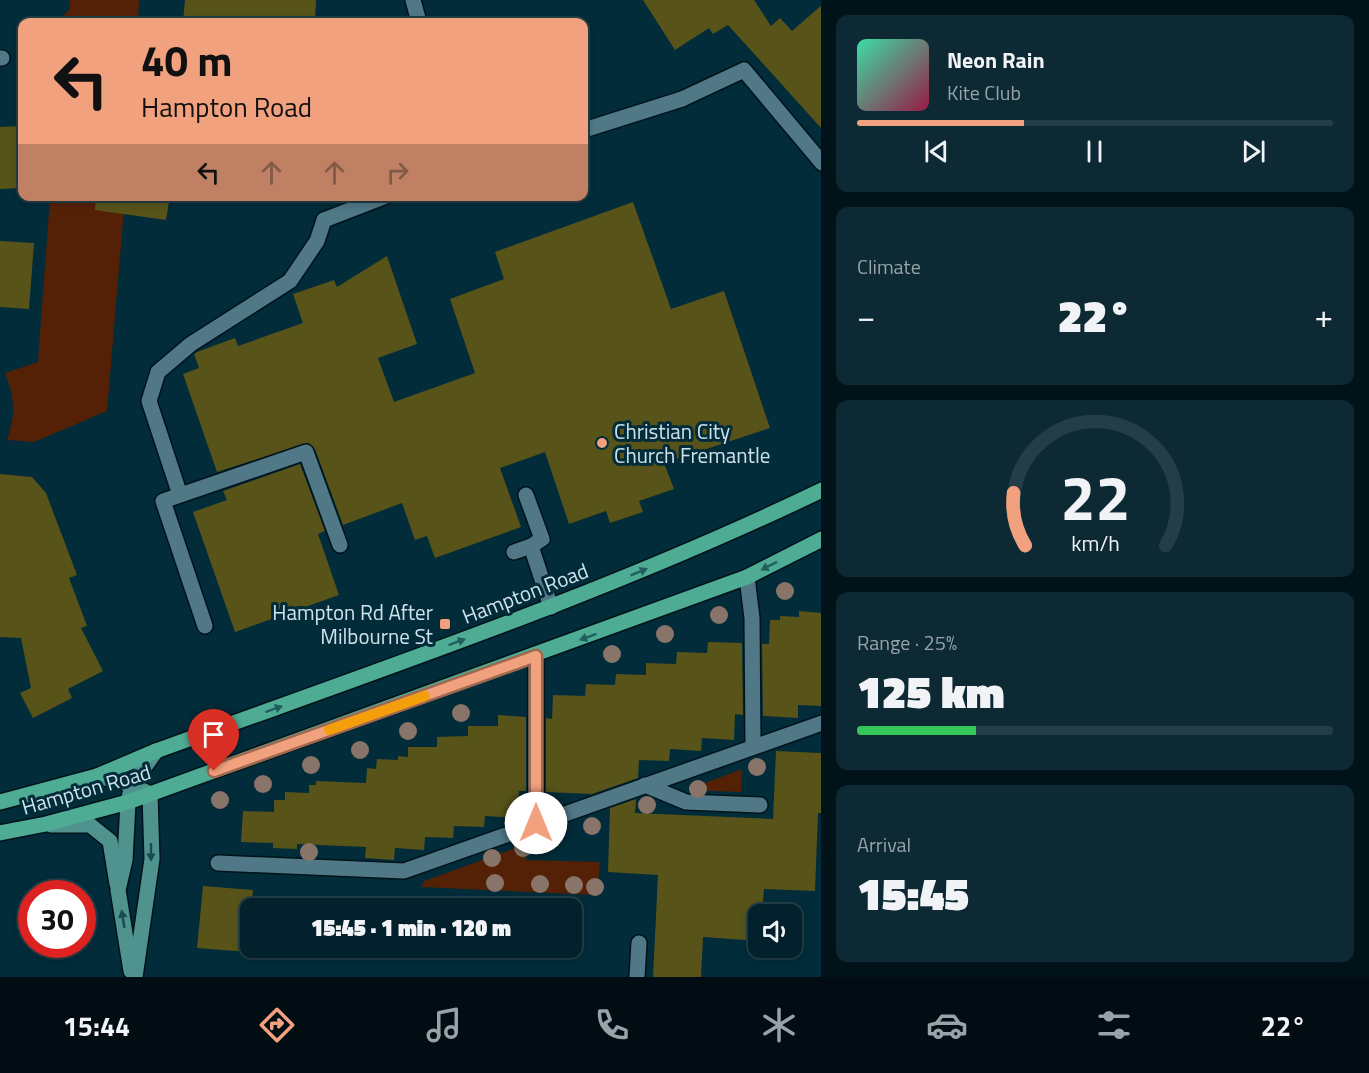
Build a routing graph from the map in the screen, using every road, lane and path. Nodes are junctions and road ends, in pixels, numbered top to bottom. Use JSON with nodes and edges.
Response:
{"nodes":[{"id":1,"x":413,"y":0,"type":"edge"},
{"id":2,"x":418,"y":18,"type":"edge"},
{"id":3,"x":588,"y":129,"type":"edge"},
{"id":4,"x":821,"y":162,"type":"edge"},
{"id":5,"x":373,"y":201,"type":"edge"},
{"id":6,"x":821,"y":490,"type":"edge"},
{"id":7,"x":180,"y":495,"type":"junction"},
{"id":8,"x":526,"y":495,"type":"dead end"},
{"id":9,"x":821,"y":540,"type":"edge"},
{"id":10,"x":340,"y":545,"type":"dead end"},
{"id":11,"x":531,"y":546,"type":"junction"},
{"id":12,"x":514,"y":552,"type":"dead end"},
{"id":13,"x":747,"y":578,"type":"junction"},
{"id":14,"x":551,"y":607,"type":"junction"},
{"id":15,"x":205,"y":626,"type":"dead end"},
{"id":16,"x":536,"y":656,"type":"junction"},
{"id":17,"x":821,"y":723,"type":"edge"},
{"id":18,"x":753,"y":746,"type":"junction"},
{"id":19,"x":156,"y":751,"type":"junction"},
{"id":20,"x":98,"y":776,"type":"junction"},
{"id":21,"x":132,"y":785,"type":"junction"},
{"id":22,"x":645,"y":785,"type":"junction"},
{"id":23,"x":150,"y":794,"type":"junction"},
{"id":24,"x":0,"y":802,"type":"edge"},
{"id":25,"x":128,"y":802,"type":"junction"},
{"id":26,"x":760,"y":805,"type":"dead end"},
{"id":27,"x":536,"y":823,"type":"junction"},
{"id":28,"x":46,"y":824,"type":"junction"},
{"id":29,"x":0,"y":833,"type":"edge"},
{"id":30,"x":218,"y":863,"type":"dead end"},
{"id":31,"x":118,"y":890,"type":"junction"},
{"id":32,"x":639,"y":943,"type":"dead end"},
{"id":33,"x":133,"y":977,"type":"edge"},
{"id":34,"x":637,"y":977,"type":"edge"}],
"edges":[{"from":1,"to":2,"type":"street"},
{"from":3,"to":4,"type":"street"},
{"from":5,"to":7,"type":"street"},
{"from":14,"to":6,"type":"main road","name":"Hampton Road","one_way":true},
{"from":7,"to":10,"type":"street"},
{"from":7,"to":15,"type":"street"},
{"from":8,"to":11,"type":"street"},
{"from":9,"to":13,"type":"main road","name":"Hampton Road","one_way":true},
{"from":11,"to":12,"type":"street"},
{"from":11,"to":14,"type":"street"},
{"from":13,"to":16,"type":"main road","name":"Hampton Road","one_way":true},
{"from":13,"to":18,"type":"street"},
{"from":19,"to":14,"type":"main road","name":"Hampton Road","one_way":true},
{"from":16,"to":23,"type":"main road","name":"Hampton Road"},
{"from":16,"to":27,"type":"street"},
{"from":17,"to":18,"type":"street"},
{"from":18,"to":22,"type":"street"},
{"from":19,"to":20,"type":"main road","name":"Hampton Road"},
{"from":19,"to":21,"type":"street"},
{"from":20,"to":21,"type":"street"},
{"from":20,"to":24,"type":"main road","name":"Hampton Road"},
{"from":21,"to":23,"type":"street"},
{"from":21,"to":25,"type":"street"},
{"from":22,"to":26,"type":"street"},
{"from":22,"to":27,"type":"street"},
{"from":23,"to":25,"type":"main road","name":"Hampton Road"},
{"from":23,"to":33,"type":"street","one_way":true},
{"from":25,"to":28,"type":"main road","name":"Hampton Road"},
{"from":25,"to":31,"type":"street"},
{"from":27,"to":30,"type":"street"},
{"from":28,"to":29,"type":"main road","name":"Hampton Road"},
{"from":28,"to":31,"type":"street"},
{"from":33,"to":31,"type":"street","one_way":true},
{"from":32,"to":34,"type":"street"}]}
